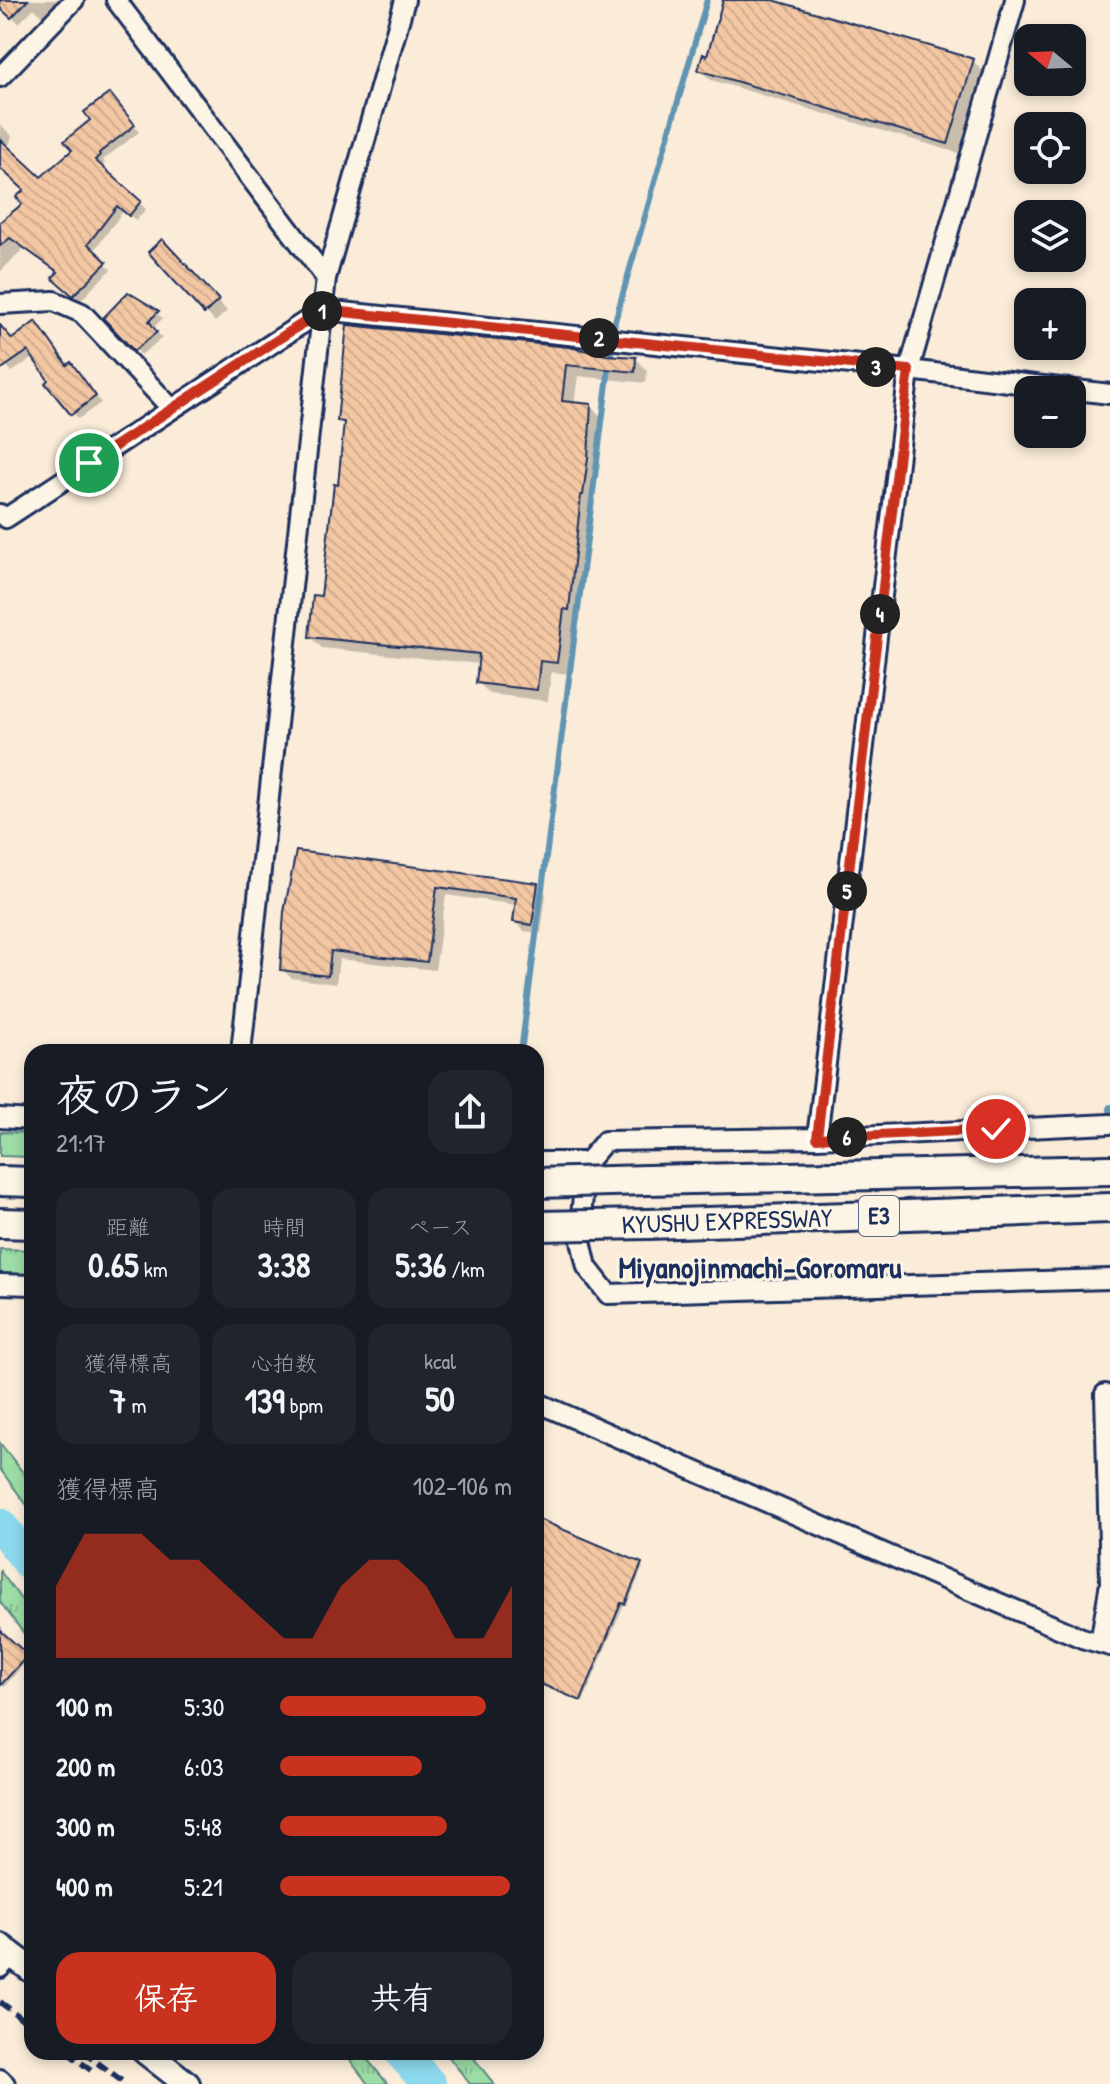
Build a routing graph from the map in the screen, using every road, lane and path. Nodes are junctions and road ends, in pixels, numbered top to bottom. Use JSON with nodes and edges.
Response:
{"nodes":[{"id":1,"x":74,"y":0,"type":"edge"},
{"id":2,"x":116,"y":0,"type":"edge"},
{"id":3,"x":405,"y":0,"type":"edge"},
{"id":4,"x":1015,"y":0,"type":"edge"},
{"id":5,"x":0,"y":77,"type":"edge"},
{"id":6,"x":326,"y":278,"type":"junction"},
{"id":7,"x":0,"y":304,"type":"edge"},
{"id":8,"x":323,"y":310,"type":"junction"},
{"id":9,"x":909,"y":370,"type":"junction"},
{"id":10,"x":1110,"y":394,"type":"edge"},
{"id":11,"x":172,"y":409,"type":"junction"},
{"id":12,"x":0,"y":514,"type":"edge"},
{"id":13,"x":242,"y":1044,"type":"edge"},
{"id":14,"x":0,"y":1118,"type":"edge"},
{"id":15,"x":24,"y":1120,"type":"edge"},
{"id":16,"x":1110,"y":1124,"type":"edge"},
{"id":17,"x":817,"y":1138,"type":"junction"},
{"id":18,"x":544,"y":1162,"type":"edge"},
{"id":19,"x":587,"y":1162,"type":"junction"},
{"id":20,"x":1110,"y":1170,"type":"edge"},
{"id":21,"x":0,"y":1181,"type":"edge"},
{"id":22,"x":24,"y":1182,"type":"edge"},
{"id":23,"x":544,"y":1183,"type":"edge"},
{"id":24,"x":1110,"y":1208,"type":"edge"},
{"id":25,"x":0,"y":1223,"type":"edge"},
{"id":26,"x":24,"y":1224,"type":"edge"},
{"id":27,"x":544,"y":1226,"type":"edge"},
{"id":28,"x":1110,"y":1279,"type":"edge"},
{"id":29,"x":0,"y":1284,"type":"edge"},
{"id":30,"x":24,"y":1285,"type":"edge"},
{"id":31,"x":1105,"y":1394,"type":"dead end"},
{"id":32,"x":544,"y":1405,"type":"edge"},
{"id":33,"x":1110,"y":1583,"type":"edge"},
{"id":34,"x":1110,"y":1645,"type":"edge"},
{"id":35,"x":156,"y":2060,"type":"edge"},
{"id":36,"x":0,"y":2079,"type":"edge"},
{"id":37,"x":5,"y":2084,"type":"edge"},
{"id":38,"x":187,"y":2084,"type":"edge"}],
"edges":[{"from":1,"to":5,"type":"street"},
{"from":2,"to":6,"type":"street"},
{"from":3,"to":6,"type":"street"},
{"from":4,"to":9,"type":"street"},
{"from":6,"to":8,"type":"street"},
{"from":7,"to":11,"type":"street"},
{"from":8,"to":9,"type":"street"},
{"from":8,"to":11,"type":"street"},
{"from":8,"to":13,"type":"street"},
{"from":9,"to":10,"type":"street"},
{"from":9,"to":17,"type":"street"},
{"from":11,"to":12,"type":"street"},
{"from":14,"to":15,"type":"street"},
{"from":16,"to":17,"type":"street"},
{"from":17,"to":19,"type":"street"},
{"from":18,"to":19,"type":"street"},
{"from":19,"to":28,"type":"street"},
{"from":20,"to":23,"type":"highway","name":"KYUSHU EXPRESSWAY","number":"E3","bridge":true},
{"from":21,"to":22,"type":"highway"},
{"from":24,"to":27,"type":"highway","name":"KYUSHU EXPRESSWAY","number":"E3","bridge":true},
{"from":25,"to":26,"type":"highway"},
{"from":29,"to":30,"type":"street"},
{"from":31,"to":33,"type":"street"},
{"from":32,"to":34,"type":"street"},
{"from":33,"to":34,"type":"street"},
{"from":35,"to":38,"type":"main road"},
{"from":36,"to":37,"type":"street"}]}
